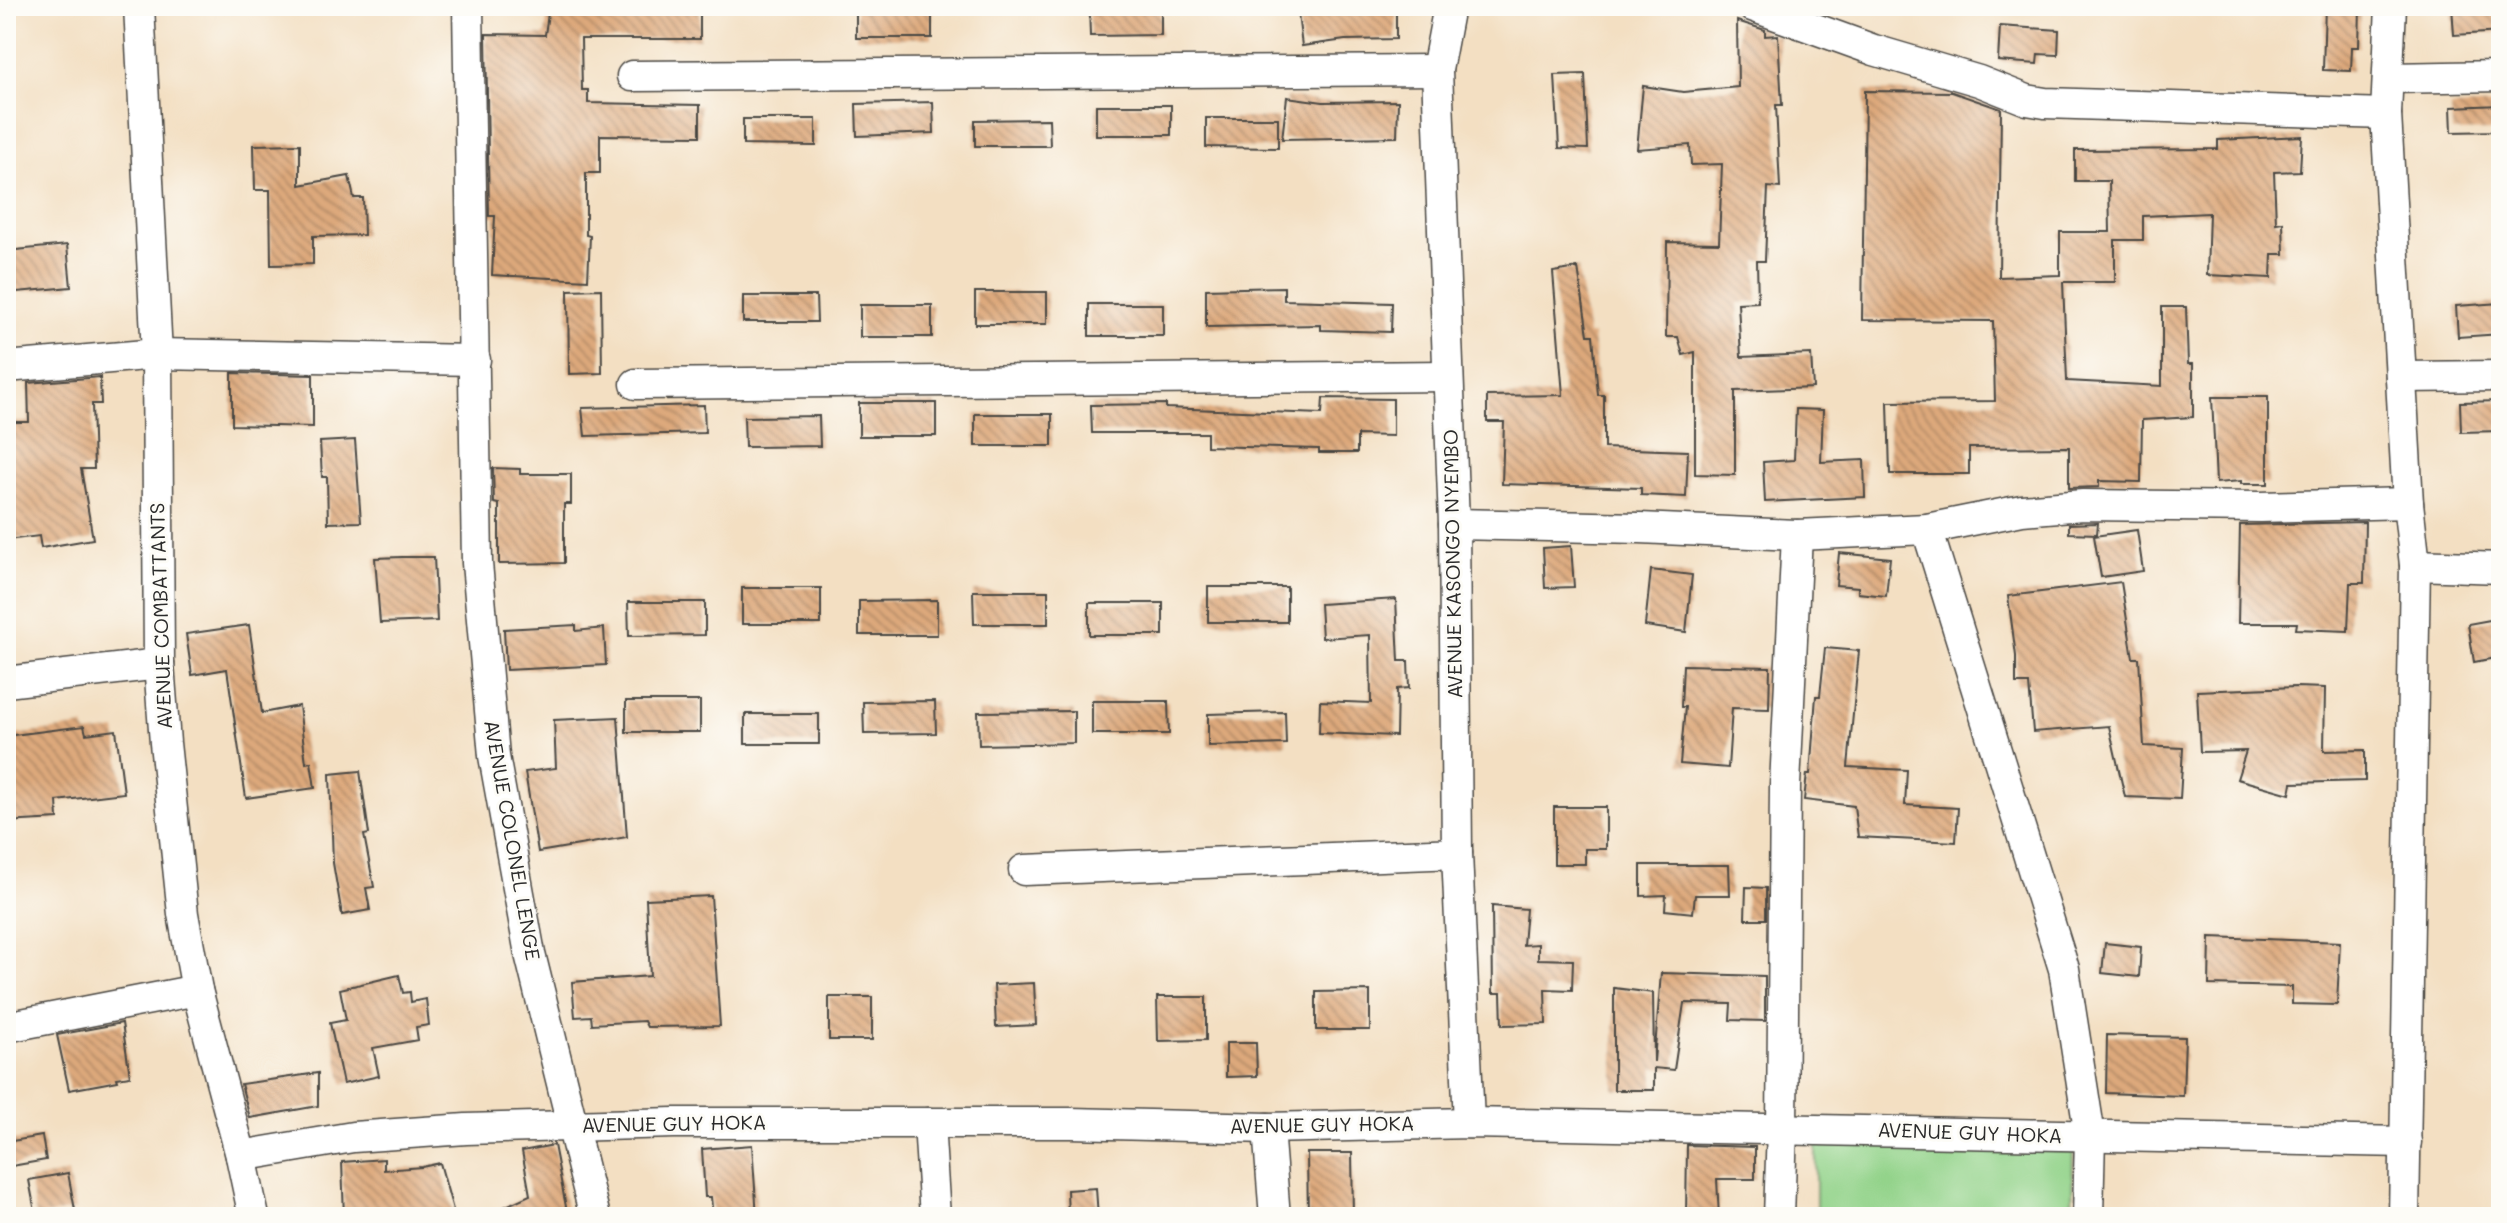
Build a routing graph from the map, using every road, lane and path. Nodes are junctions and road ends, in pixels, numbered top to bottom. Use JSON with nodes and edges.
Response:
{"nodes":[{"id":1,"x":139,"y":6,"type":"edge"},
{"id":2,"x":468,"y":6,"type":"edge"},
{"id":3,"x":1449,"y":6,"type":"edge"},
{"id":4,"x":2391,"y":6,"type":"edge"},
{"id":5,"x":1768,"y":8,"type":"edge"},
{"id":6,"x":1437,"y":70,"type":"junction"},
{"id":7,"x":632,"y":76,"type":"dead end"},
{"id":8,"x":2501,"y":76,"type":"edge"},
{"id":9,"x":2388,"y":78,"type":"junction"},
{"id":10,"x":2386,"y":114,"type":"junction"},
{"id":11,"x":157,"y":354,"type":"junction"},
{"id":12,"x":475,"y":360,"type":"junction"},
{"id":13,"x":6,"y":367,"type":"edge"},
{"id":14,"x":1448,"y":376,"type":"junction"},
{"id":15,"x":2501,"y":376,"type":"edge"},
{"id":16,"x":2401,"y":377,"type":"junction"},
{"id":17,"x":636,"y":384,"type":"dead end"},
{"id":18,"x":2408,"y":503,"type":"junction"},
{"id":19,"x":1454,"y":524,"type":"junction"},
{"id":20,"x":1927,"y":529,"type":"junction"},
{"id":21,"x":1797,"y":535,"type":"junction"},
{"id":22,"x":2415,"y":565,"type":"junction"},
{"id":23,"x":2501,"y":568,"type":"edge"},
{"id":24,"x":159,"y":664,"type":"junction"},
{"id":25,"x":6,"y":682,"type":"edge"},
{"id":26,"x":1457,"y":853,"type":"junction"},
{"id":27,"x":1024,"y":870,"type":"dead end"},
{"id":28,"x":197,"y":990,"type":"junction"},
{"id":29,"x":6,"y":1027,"type":"edge"},
{"id":30,"x":929,"y":1123,"type":"junction"},
{"id":31,"x":1469,"y":1123,"type":"junction"},
{"id":32,"x":572,"y":1125,"type":"junction"},
{"id":33,"x":1268,"y":1128,"type":"junction"},
{"id":34,"x":1782,"y":1128,"type":"junction"},
{"id":35,"x":2090,"y":1136,"type":"junction"},
{"id":36,"x":2406,"y":1142,"type":"junction"},
{"id":37,"x":241,"y":1156,"type":"junction"},
{"id":38,"x":254,"y":1217,"type":"edge"},
{"id":39,"x":595,"y":1217,"type":"edge"},
{"id":40,"x":935,"y":1217,"type":"edge"},
{"id":41,"x":1275,"y":1217,"type":"edge"},
{"id":42,"x":1779,"y":1217,"type":"edge"},
{"id":43,"x":2088,"y":1217,"type":"edge"},
{"id":44,"x":2404,"y":1217,"type":"edge"}],
"edges":[{"from":1,"to":11,"type":"street","name":"AVENUE COMBATTANTS"},
{"from":2,"to":12,"type":"street","name":"AVENUE COLONEL LENGE"},
{"from":3,"to":6,"type":"street","name":"AVENUE KASONGO NYEMBO"},
{"from":4,"to":9,"type":"street"},
{"from":5,"to":10,"type":"street"},
{"from":6,"to":7,"type":"street"},
{"from":6,"to":14,"type":"street","name":"AVENUE KASONGO NYEMBO"},
{"from":8,"to":9,"type":"street"},
{"from":9,"to":10,"type":"street"},
{"from":10,"to":16,"type":"street"},
{"from":11,"to":12,"type":"street"},
{"from":11,"to":13,"type":"street"},
{"from":11,"to":24,"type":"street","name":"AVENUE COMBATTANTS"},
{"from":12,"to":32,"type":"street","name":"AVENUE COLONEL LENGE"},
{"from":14,"to":17,"type":"street"},
{"from":14,"to":19,"type":"street","name":"AVENUE KASONGO NYEMBO"},
{"from":15,"to":16,"type":"street"},
{"from":16,"to":18,"type":"street"},
{"from":18,"to":20,"type":"street"},
{"from":18,"to":22,"type":"street"},
{"from":19,"to":21,"type":"street"},
{"from":19,"to":26,"type":"street","name":"AVENUE KASONGO NYEMBO"},
{"from":20,"to":21,"type":"street"},
{"from":20,"to":35,"type":"street"},
{"from":21,"to":34,"type":"street"},
{"from":22,"to":23,"type":"street"},
{"from":22,"to":36,"type":"street"},
{"from":24,"to":25,"type":"street"},
{"from":24,"to":28,"type":"street","name":"AVENUE COMBATTANTS"},
{"from":26,"to":27,"type":"street"},
{"from":26,"to":31,"type":"street","name":"AVENUE KASONGO NYEMBO"},
{"from":28,"to":29,"type":"street"},
{"from":28,"to":37,"type":"street","name":"AVENUE COMBATTANTS"},
{"from":30,"to":32,"type":"street","name":"AVENUE GUY HOKA"},
{"from":30,"to":33,"type":"street","name":"AVENUE GUY HOKA"},
{"from":30,"to":40,"type":"street"},
{"from":31,"to":33,"type":"street","name":"AVENUE GUY HOKA"},
{"from":31,"to":34,"type":"street","name":"AVENUE GUY HOKA"},
{"from":32,"to":37,"type":"street","name":"AVENUE GUY HOKA"},
{"from":32,"to":39,"type":"street","name":"AVENUE COLONEL LENGE"},
{"from":33,"to":41,"type":"street"},
{"from":34,"to":35,"type":"street","name":"AVENUE GUY HOKA"},
{"from":34,"to":42,"type":"street"},
{"from":35,"to":36,"type":"street","name":"AVENUE GUY HOKA"},
{"from":35,"to":43,"type":"street"},
{"from":36,"to":44,"type":"street"},
{"from":37,"to":38,"type":"street","name":"AVENUE COMBATTANTS"}]}
